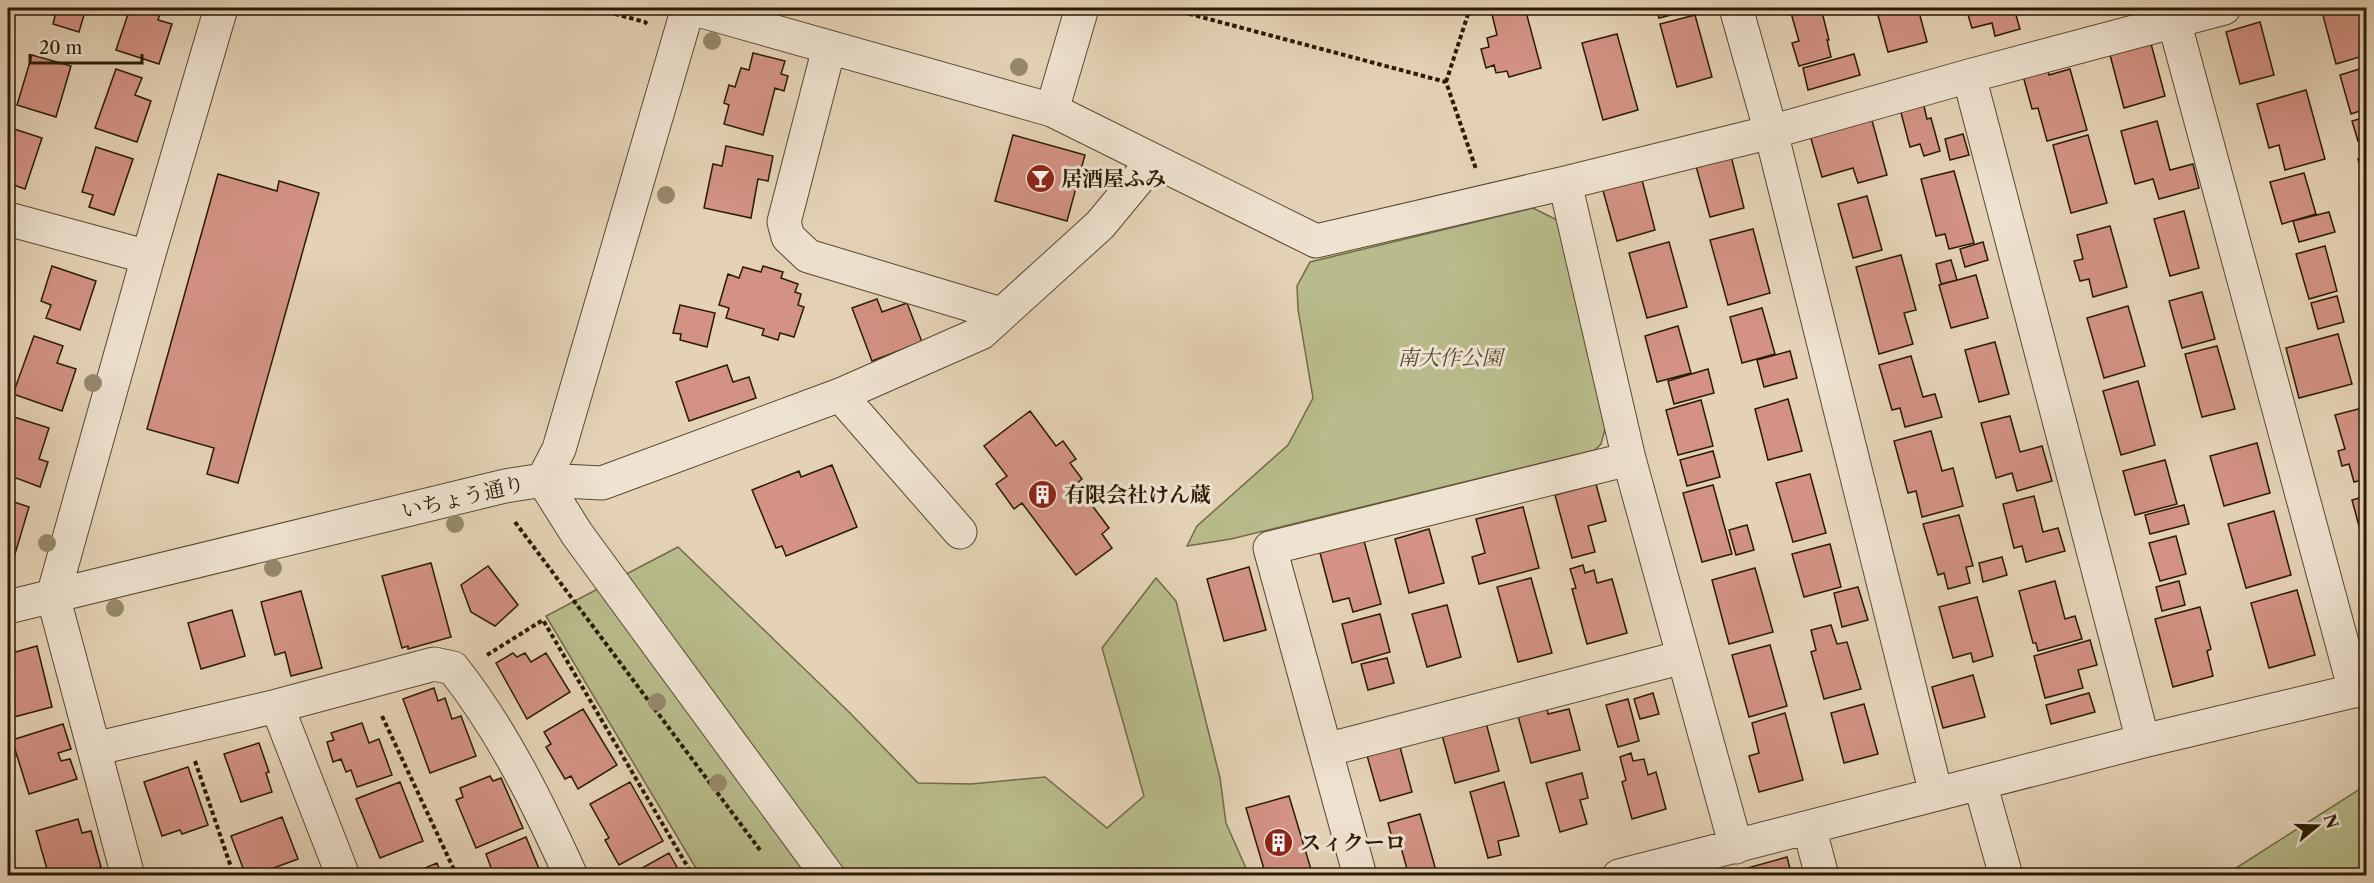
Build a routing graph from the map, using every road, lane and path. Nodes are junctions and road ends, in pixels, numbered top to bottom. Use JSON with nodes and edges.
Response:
{"nodes":[{"id":1,"x":221,"y":8,"type":"edge"},
{"id":2,"x":593,"y":8,"type":"edge"},
{"id":3,"x":690,"y":8,"type":"edge"},
{"id":4,"x":1082,"y":8,"type":"edge"},
{"id":5,"x":1167,"y":8,"type":"edge"},
{"id":6,"x":1470,"y":8,"type":"edge"},
{"id":7,"x":1736,"y":8,"type":"edge"},
{"id":8,"x":2224,"y":8,"type":"edge"},
{"id":9,"x":2174,"y":21,"type":"junction"},
{"id":10,"x":650,"y":28,"type":"dead end"},
{"id":11,"x":829,"y":48,"type":"junction"},
{"id":12,"x":1969,"y":76,"type":"junction"},
{"id":13,"x":1446,"y":82,"type":"junction"},
{"id":14,"x":1052,"y":110,"type":"junction"},
{"id":15,"x":1771,"y":132,"type":"junction"},
{"id":16,"x":1153,"y":161,"type":"junction"},
{"id":17,"x":1477,"y":173,"type":"dead end"},
{"id":18,"x":1564,"y":183,"type":"junction"},
{"id":19,"x":8,"y":219,"type":"edge"},
{"id":20,"x":148,"y":257,"type":"junction"},
{"id":21,"x":1001,"y":314,"type":"junction"},
{"id":22,"x":840,"y":395,"type":"junction"},
{"id":23,"x":1629,"y":459,"type":"junction"},
{"id":24,"x":543,"y":480,"type":"junction"},
{"id":25,"x":960,"y":532,"type":"dead end"},
{"id":26,"x":53,"y":596,"type":"junction"},
{"id":27,"x":8,"y":607,"type":"edge"},
{"id":28,"x":1683,"y":657,"type":"junction"},
{"id":29,"x":480,"y":660,"type":"dead end"},
{"id":30,"x":2361,"y":689,"type":"edge"},
{"id":31,"x":277,"y":706,"type":"junction"},
{"id":32,"x":379,"y":709,"type":"dead end"},
{"id":33,"x":2143,"y":741,"type":"junction"},
{"id":34,"x":94,"y":749,"type":"junction"},
{"id":35,"x":1326,"y":750,"type":"junction"},
{"id":36,"x":192,"y":752,"type":"dead end"},
{"id":37,"x":1980,"y":783,"type":"junction"},
{"id":38,"x":1936,"y":794,"type":"junction"},
{"id":39,"x":1809,"y":827,"type":"junction"},
{"id":40,"x":1736,"y":847,"type":"junction"},
{"id":41,"x":128,"y":876,"type":"edge"},
{"id":42,"x":234,"y":876,"type":"edge"},
{"id":43,"x":343,"y":876,"type":"edge"},
{"id":44,"x":457,"y":876,"type":"edge"},
{"id":45,"x":571,"y":876,"type":"edge"},
{"id":46,"x":693,"y":876,"type":"edge"},
{"id":47,"x":828,"y":876,"type":"edge"},
{"id":48,"x":1360,"y":876,"type":"edge"},
{"id":49,"x":1619,"y":876,"type":"edge"},
{"id":50,"x":1822,"y":876,"type":"edge"},
{"id":51,"x":2006,"y":876,"type":"edge"}],
"edges":[{"from":1,"to":20,"type":"street"},
{"from":2,"to":10,"type":"path"},
{"from":3,"to":11,"type":"street"},
{"from":3,"to":24,"type":"street","name":"いちょう通り"},
{"from":4,"to":14,"type":"street"},
{"from":5,"to":13,"type":"path"},
{"from":6,"to":13,"type":"path"},
{"from":7,"to":15,"type":"street"},
{"from":8,"to":9,"type":"street"},
{"from":9,"to":12,"type":"street"},
{"from":9,"to":30,"type":"street"},
{"from":11,"to":14,"type":"street"},
{"from":11,"to":21,"type":"street"},
{"from":12,"to":15,"type":"street"},
{"from":12,"to":33,"type":"street"},
{"from":13,"to":17,"type":"path"},
{"from":14,"to":16,"type":"street"},
{"from":15,"to":18,"type":"street"},
{"from":15,"to":38,"type":"street"},
{"from":16,"to":18,"type":"street"},
{"from":16,"to":21,"type":"street"},
{"from":18,"to":23,"type":"street"},
{"from":19,"to":20,"type":"street"},
{"from":20,"to":26,"type":"street"},
{"from":21,"to":22,"type":"street"},
{"from":22,"to":24,"type":"street"},
{"from":22,"to":25,"type":"street"},
{"from":23,"to":28,"type":"street"},
{"from":23,"to":35,"type":"street"},
{"from":24,"to":26,"type":"street","name":"いちょう通り"},
{"from":24,"to":47,"type":"street"},
{"from":26,"to":27,"type":"street","name":"いちょう通り"},
{"from":26,"to":34,"type":"street"},
{"from":28,"to":35,"type":"street"},
{"from":28,"to":40,"type":"street"},
{"from":29,"to":46,"type":"path"},
{"from":30,"to":33,"type":"street"},
{"from":31,"to":34,"type":"street"},
{"from":31,"to":43,"type":"street"},
{"from":31,"to":45,"type":"street"},
{"from":32,"to":44,"type":"path"},
{"from":33,"to":37,"type":"street"},
{"from":34,"to":41,"type":"street"},
{"from":35,"to":48,"type":"street"},
{"from":36,"to":42,"type":"path"},
{"from":37,"to":38,"type":"street"},
{"from":37,"to":51,"type":"street"},
{"from":38,"to":39,"type":"street"},
{"from":39,"to":40,"type":"street"},
{"from":39,"to":50,"type":"street"},
{"from":40,"to":49,"type":"street"}]}
